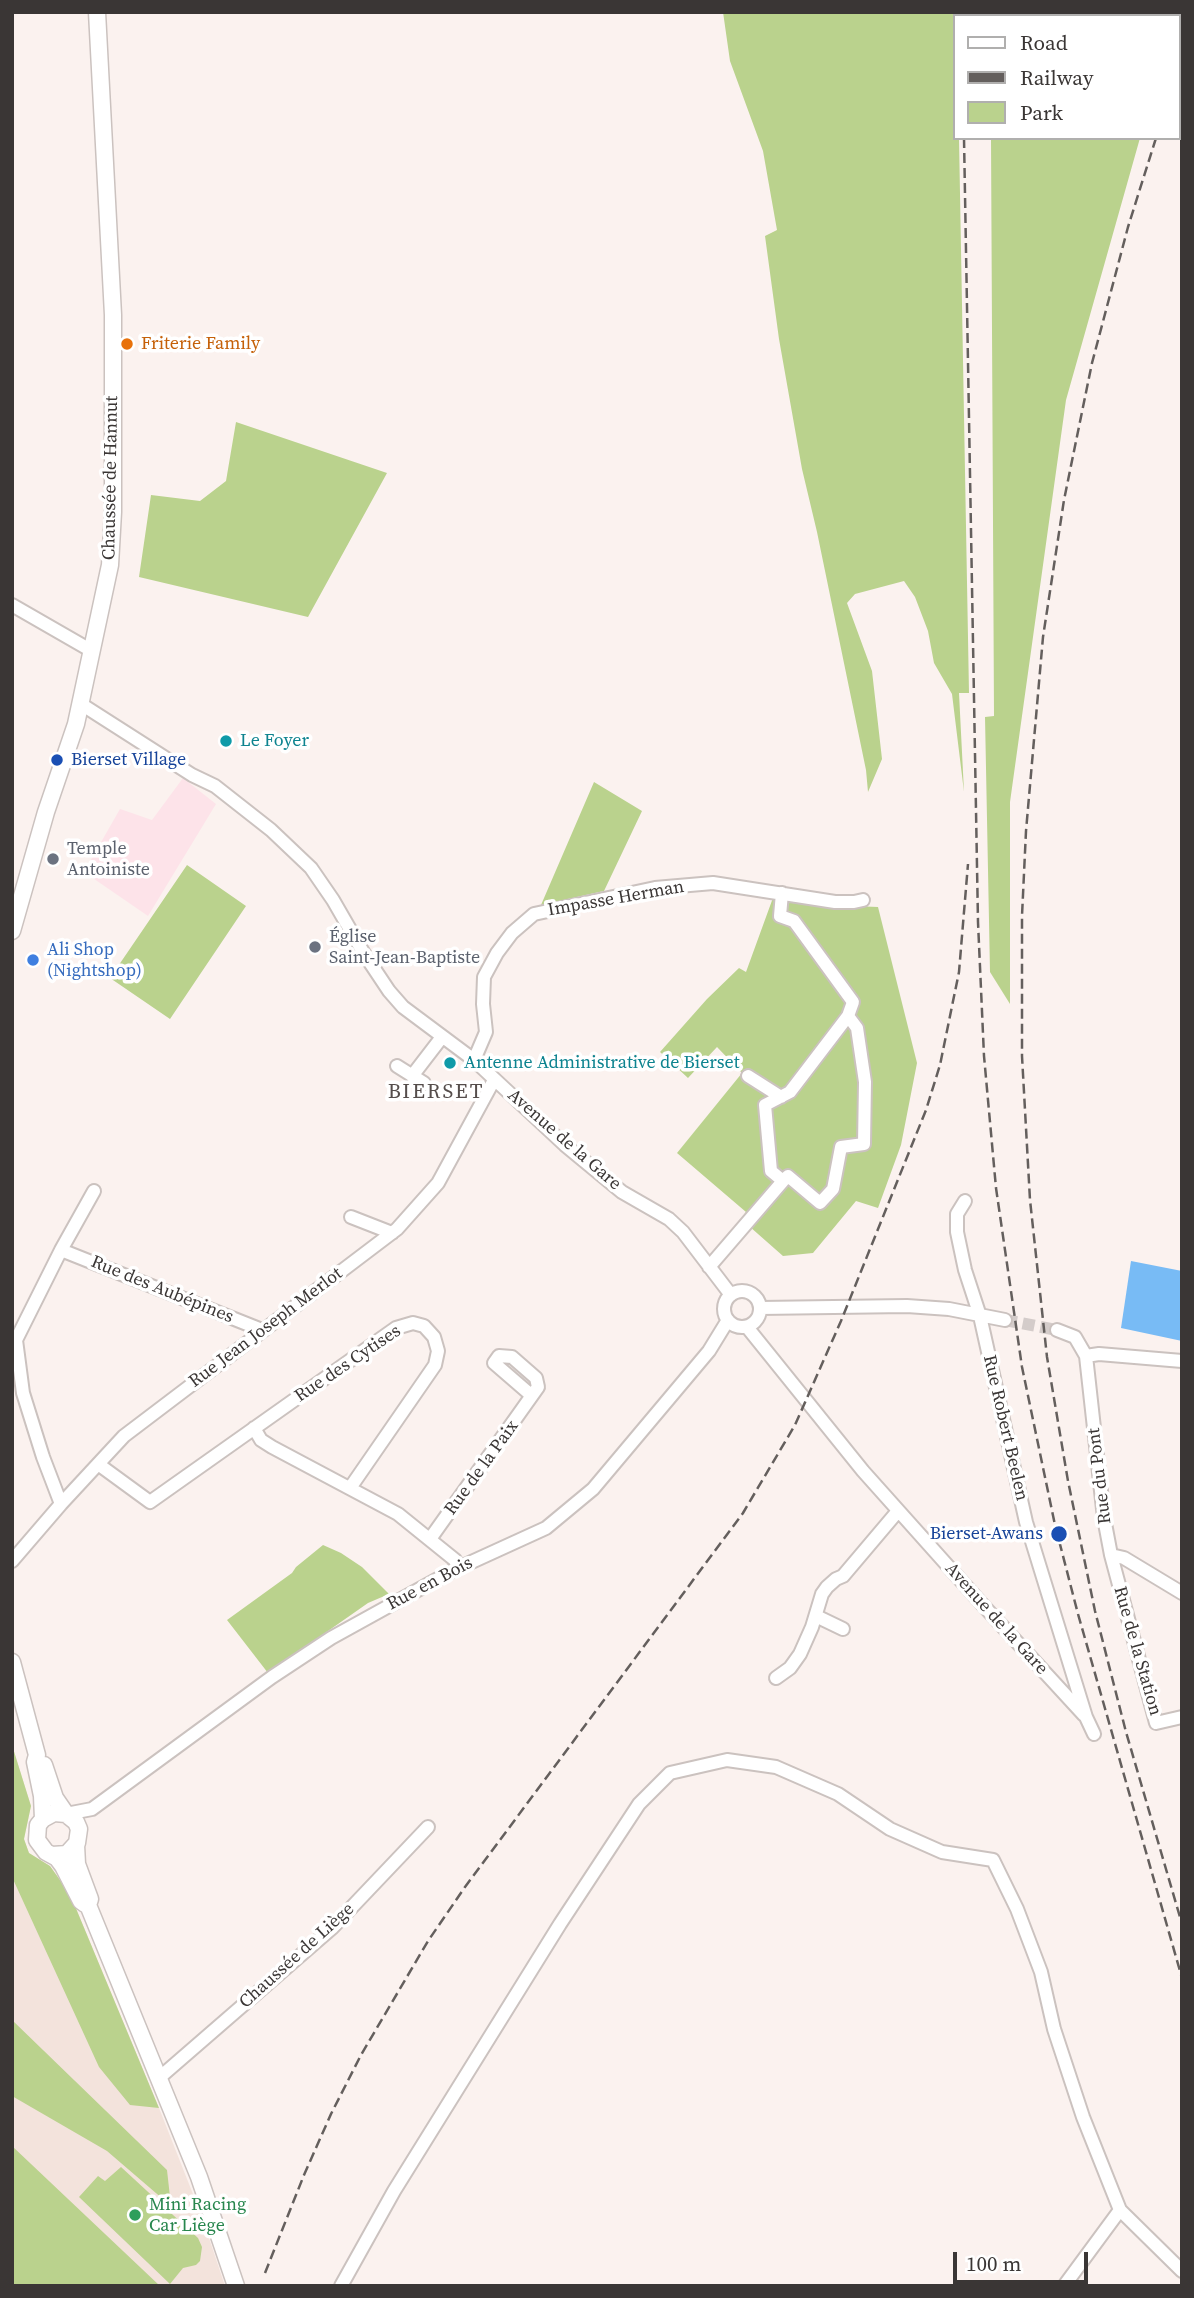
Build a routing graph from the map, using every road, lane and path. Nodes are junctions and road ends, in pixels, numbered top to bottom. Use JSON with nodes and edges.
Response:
{"nodes":[{"id":1,"x":97,"y":12,"type":"edge"},
{"id":2,"x":12,"y":605,"type":"edge"},
{"id":3,"x":92,"y":651,"type":"junction"},
{"id":4,"x":81,"y":704,"type":"junction"},
{"id":5,"x":782,"y":892,"type":"junction"},
{"id":6,"x":863,"y":900,"type":"dead end"},
{"id":7,"x":12,"y":931,"type":"edge"},
{"id":8,"x":848,"y":1016,"type":"junction"},
{"id":9,"x":442,"y":1037,"type":"junction"},
{"id":10,"x":474,"y":1060,"type":"junction"},
{"id":11,"x":397,"y":1066,"type":"dead end"},
{"id":12,"x":412,"y":1076,"type":"junction"},
{"id":13,"x":748,"y":1076,"type":"dead end"},
{"id":14,"x":494,"y":1080,"type":"junction"},
{"id":15,"x":424,"y":1083,"type":"dead end"},
{"id":16,"x":780,"y":1097,"type":"junction"},
{"id":17,"x":783,"y":1181,"type":"junction"},
{"id":18,"x":94,"y":1191,"type":"dead end"},
{"id":19,"x":965,"y":1201,"type":"dead end"},
{"id":20,"x":351,"y":1217,"type":"dead end"},
{"id":21,"x":392,"y":1233,"type":"junction"},
{"id":22,"x":61,"y":1250,"type":"junction"},
{"id":23,"x":709,"y":1267,"type":"junction"},
{"id":24,"x":731,"y":1295,"type":"junction"},
{"id":25,"x":760,"y":1308,"type":"junction"},
{"id":26,"x":980,"y":1316,"type":"junction"},
{"id":27,"x":728,"y":1320,"type":"junction"},
{"id":28,"x":1005,"y":1320,"type":"tunnel mouth"},
{"id":29,"x":747,"y":1327,"type":"junction"},
{"id":30,"x":262,"y":1330,"type":"junction"},
{"id":31,"x":1057,"y":1330,"type":"tunnel mouth"},
{"id":32,"x":1086,"y":1356,"type":"junction"},
{"id":33,"x":1182,"y":1361,"type":"edge"},
{"id":34,"x":531,"y":1395,"type":"dead end"},
{"id":35,"x":254,"y":1429,"type":"junction"},
{"id":36,"x":98,"y":1464,"type":"junction"},
{"id":37,"x":350,"y":1488,"type":"junction"},
{"id":38,"x":61,"y":1504,"type":"junction"},
{"id":39,"x":898,"y":1511,"type":"junction"},
{"id":40,"x":430,"y":1539,"type":"junction"},
{"id":41,"x":1111,"y":1555,"type":"junction"},
{"id":42,"x":13,"y":1558,"type":"edge"},
{"id":43,"x":459,"y":1567,"type":"junction"},
{"id":44,"x":1182,"y":1593,"type":"edge"},
{"id":45,"x":816,"y":1616,"type":"junction"},
{"id":46,"x":843,"y":1629,"type":"dead end"},
{"id":47,"x":12,"y":1662,"type":"edge"},
{"id":48,"x":776,"y":1678,"type":"dead end"},
{"id":49,"x":1086,"y":1717,"type":"junction"},
{"id":50,"x":1182,"y":1717,"type":"edge"},
{"id":51,"x":1094,"y":1734,"type":"dead end"},
{"id":52,"x":37,"y":1755,"type":"junction"},
{"id":53,"x":92,"y":1809,"type":"junction"},
{"id":54,"x":66,"y":1814,"type":"junction"},
{"id":55,"x":43,"y":1819,"type":"junction"},
{"id":56,"x":428,"y":1827,"type":"dead end"},
{"id":57,"x":78,"y":1840,"type":"junction"},
{"id":58,"x":52,"y":1855,"type":"junction"},
{"id":59,"x":88,"y":1905,"type":"junction"},
{"id":60,"x":159,"y":2078,"type":"junction"},
{"id":61,"x":1120,"y":2210,"type":"junction"},
{"id":62,"x":1182,"y":2271,"type":"edge"},
{"id":63,"x":236,"y":2286,"type":"edge"},
{"id":64,"x":341,"y":2286,"type":"edge"},
{"id":65,"x":1064,"y":2286,"type":"edge"}],
"edges":[{"from":1,"to":3,"type":"main road","name":"Chaussée de Hannut"},
{"from":2,"to":3,"type":"street"},
{"from":3,"to":4,"type":"main road","name":"Chaussée de Hannut"},
{"from":4,"to":7,"type":"main road","name":"Chaussée de Hannut"},
{"from":4,"to":9,"type":"street","name":"Avenue de la Gare"},
{"from":5,"to":6,"type":"street","name":"Impasse Herman"},
{"from":5,"to":8,"type":"street"},
{"from":5,"to":10,"type":"street","name":"Impasse Herman"},
{"from":8,"to":16,"type":"street"},
{"from":8,"to":17,"type":"street"},
{"from":9,"to":10,"type":"street","name":"Avenue de la Gare"},
{"from":9,"to":12,"type":"street"},
{"from":10,"to":14,"type":"street","name":"Avenue de la Gare"},
{"from":11,"to":12,"type":"street"},
{"from":12,"to":15,"type":"street"},
{"from":13,"to":16,"type":"street"},
{"from":14,"to":21,"type":"street","name":"Rue Jean Joseph Merlot"},
{"from":14,"to":23,"type":"street","name":"Avenue de la Gare"},
{"from":16,"to":17,"type":"street"},
{"from":17,"to":23,"type":"street"},
{"from":18,"to":22,"type":"street"},
{"from":19,"to":26,"type":"street","name":"Rue Robert Beelen"},
{"from":20,"to":21,"type":"street"},
{"from":21,"to":30,"type":"street","name":"Rue Jean Joseph Merlot"},
{"from":22,"to":30,"type":"street","name":"Rue des Aubépines"},
{"from":22,"to":38,"type":"street"},
{"from":23,"to":24,"type":"street","name":"Avenue de la Gare"},
{"from":24,"to":25,"type":"street"},
{"from":24,"to":27,"type":"street"},
{"from":25,"to":26,"type":"street"},
{"from":25,"to":29,"type":"street"},
{"from":26,"to":28,"type":"street"},
{"from":26,"to":49,"type":"street","name":"Rue Robert Beelen"},
{"from":27,"to":29,"type":"street"},
{"from":27,"to":43,"type":"street","name":"Rue en Bois"},
{"from":29,"to":39,"type":"street","name":"Avenue de la Gare"},
{"from":30,"to":36,"type":"street","name":"Rue Jean Joseph Merlot"},
{"from":31,"to":32,"type":"street"},
{"from":32,"to":33,"type":"street"},
{"from":32,"to":41,"type":"street","name":"Rue du Pont"},
{"from":34,"to":40,"type":"street","name":"Rue de la Paix"},
{"from":35,"to":36,"type":"street"},
{"from":35,"to":37,"type":"street"},
{"from":35,"to":37,"type":"street","name":"Rue des Cytises"},
{"from":36,"to":38,"type":"street","name":"Rue Jean Joseph Merlot"},
{"from":37,"to":40,"type":"street"},
{"from":38,"to":42,"type":"street","name":"Rue Jean Joseph Merlot"},
{"from":39,"to":45,"type":"street"},
{"from":39,"to":49,"type":"street","name":"Avenue de la Gare"},
{"from":40,"to":43,"type":"street"},
{"from":41,"to":44,"type":"street"},
{"from":41,"to":50,"type":"street","name":"Rue de la Station"},
{"from":43,"to":53,"type":"street","name":"Rue en Bois"},
{"from":45,"to":46,"type":"street"},
{"from":45,"to":48,"type":"street"},
{"from":47,"to":52,"type":"main road"},
{"from":49,"to":51,"type":"street","name":"Rue Robert Beelen"},
{"from":52,"to":54,"type":"main road"},
{"from":52,"to":55,"type":"main road"},
{"from":53,"to":54,"type":"street","name":"Rue en Bois"},
{"from":53,"to":57,"type":"street","name":"Rue en Bois"},
{"from":54,"to":55,"type":"main road"},
{"from":54,"to":57,"type":"main road"},
{"from":55,"to":58,"type":"main road"},
{"from":56,"to":60,"type":"street","name":"Chaussée de Liège"},
{"from":57,"to":58,"type":"main road"},
{"from":57,"to":59,"type":"main road"},
{"from":58,"to":59,"type":"main road"},
{"from":59,"to":60,"type":"main road"},
{"from":60,"to":63,"type":"main road"},
{"from":61,"to":62,"type":"street"},
{"from":61,"to":64,"type":"street"},
{"from":61,"to":65,"type":"street"}]}
